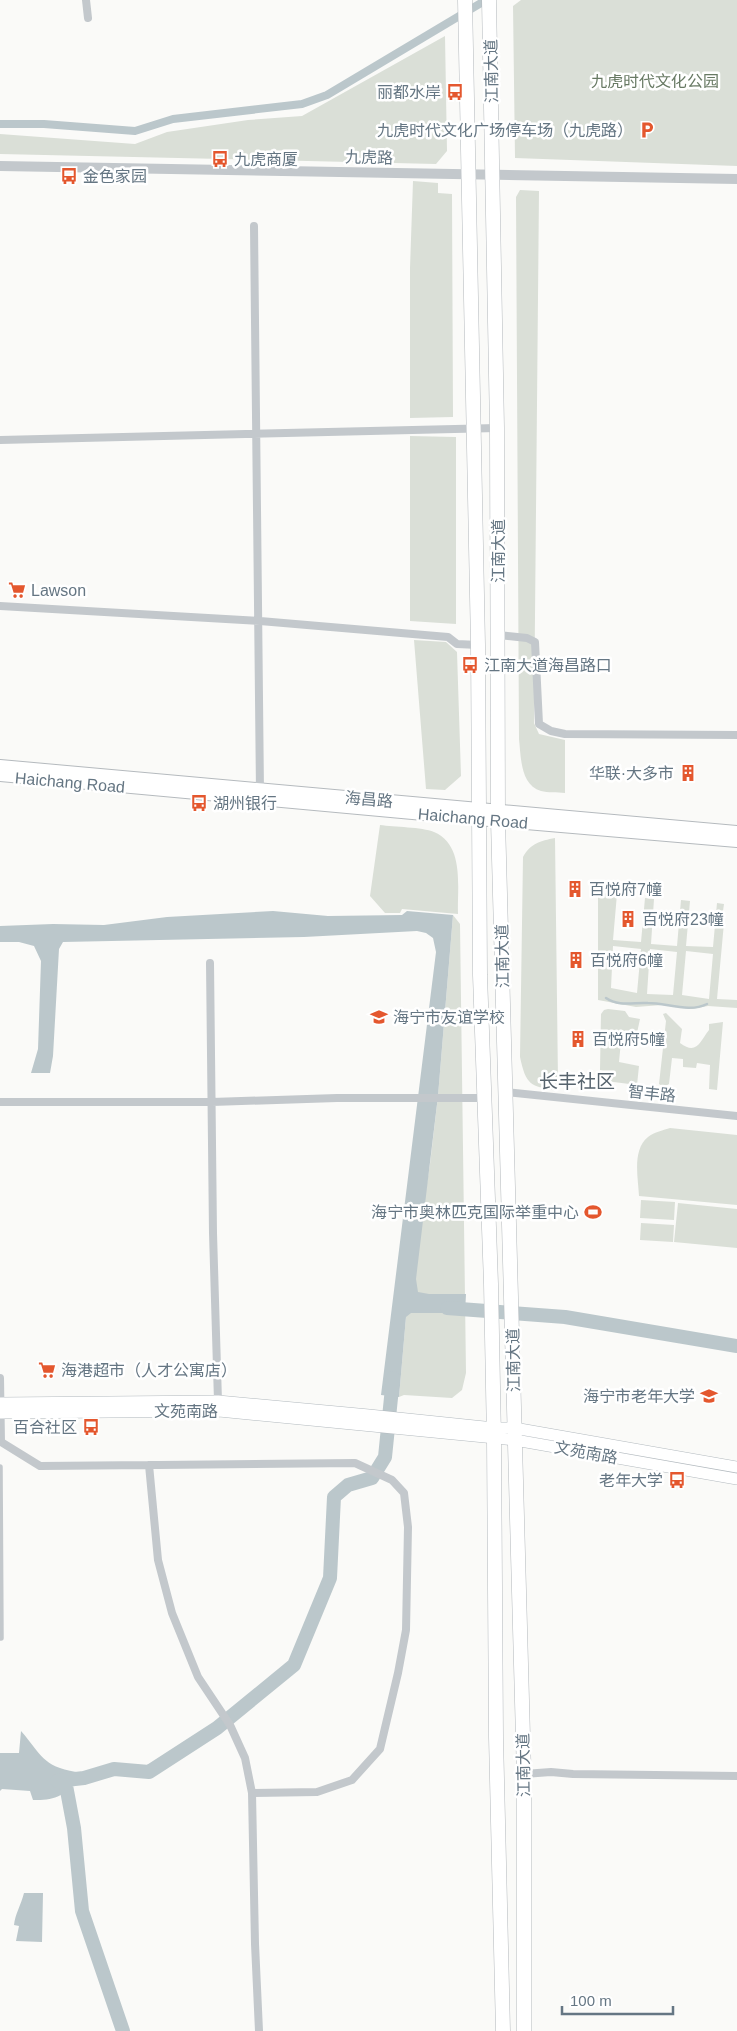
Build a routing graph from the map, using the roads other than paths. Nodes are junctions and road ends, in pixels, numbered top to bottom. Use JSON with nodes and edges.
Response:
{"nodes":[{"id":1,"x":86,"y":0,"type":"edge"},
{"id":2,"x":465,"y":0,"type":"edge"},
{"id":3,"x":489,"y":0,"type":"edge"},
{"id":4,"x":88,"y":18,"type":"dead end"},
{"id":5,"x":0,"y":166,"type":"edge"},
{"id":6,"x":467,"y":173,"type":"junction"},
{"id":7,"x":493,"y":173,"type":"junction"},
{"id":8,"x":737,"y":179,"type":"edge"},
{"id":9,"x":254,"y":226,"type":"dead end"},
{"id":10,"x":472,"y":428,"type":"junction"},
{"id":11,"x":497,"y":428,"type":"junction"},
{"id":12,"x":257,"y":434,"type":"junction"},
{"id":13,"x":0,"y":440,"type":"edge"},
{"id":14,"x":0,"y":606,"type":"edge"},
{"id":15,"x":260,"y":621,"type":"junction"},
{"id":16,"x":499,"y":635,"type":"junction"},
{"id":17,"x":478,"y":645,"type":"junction"},
{"id":18,"x":737,"y":735,"type":"edge"},
{"id":19,"x":0,"y":766,"type":"edge"},
{"id":20,"x":0,"y":775,"type":"edge"},
{"id":21,"x":260,"y":794,"type":"junction"},
{"id":22,"x":478,"y":814,"type":"junction"},
{"id":23,"x":499,"y":816,"type":"junction"},
{"id":24,"x":737,"y":832,"type":"edge"},
{"id":25,"x":737,"y":840,"type":"edge"},
{"id":26,"x":210,"y":964,"type":"dead end"},
{"id":27,"x":505,"y":1092,"type":"junction"},
{"id":28,"x":485,"y":1098,"type":"junction"},
{"id":29,"x":0,"y":1102,"type":"edge"},
{"id":30,"x":212,"y":1102,"type":"junction"},
{"id":31,"x":737,"y":1116,"type":"edge"},
{"id":32,"x":0,"y":1378,"type":"edge"},
{"id":33,"x":218,"y":1401,"type":"junction"},
{"id":34,"x":1,"y":1408,"type":"edge"},
{"id":35,"x":371,"y":1420,"type":"junction"},
{"id":36,"x":494,"y":1433,"type":"junction"},
{"id":37,"x":515,"y":1434,"type":"junction"},
{"id":38,"x":1,"y":1442,"type":"edge"},
{"id":39,"x":149,"y":1465,"type":"junction"},
{"id":40,"x":0,"y":1467,"type":"edge"},
{"id":41,"x":737,"y":1467,"type":"edge"},
{"id":42,"x":737,"y":1479,"type":"edge"},
{"id":43,"x":1,"y":1638,"type":"edge"},
{"id":44,"x":524,"y":1774,"type":"junction"},
{"id":45,"x":737,"y":1776,"type":"edge"},
{"id":46,"x":252,"y":1793,"type":"junction"},
{"id":47,"x":259,"y":2031,"type":"edge"},
{"id":48,"x":503,"y":2031,"type":"edge"},
{"id":49,"x":524,"y":2031,"type":"edge"}],
"edges":[{"from":1,"to":4,"type":"street"},
{"from":2,"to":6,"type":"highway","name":"江南大道"},
{"from":3,"to":7,"type":"highway","name":"江南大道"},
{"from":5,"to":6,"type":"street","name":"九虎路"},
{"from":6,"to":7,"type":"street","name":"九虎路"},
{"from":6,"to":10,"type":"highway","name":"江南大道"},
{"from":7,"to":8,"type":"street","name":"九虎路"},
{"from":7,"to":11,"type":"highway","name":"江南大道"},
{"from":9,"to":12,"type":"street"},
{"from":10,"to":11,"type":"street"},
{"from":10,"to":12,"type":"street"},
{"from":10,"to":17,"type":"highway","name":"江南大道"},
{"from":11,"to":16,"type":"highway","name":"江南大道"},
{"from":12,"to":13,"type":"street"},
{"from":12,"to":15,"type":"street"},
{"from":14,"to":15,"type":"street"},
{"from":15,"to":17,"type":"street"},
{"from":15,"to":21,"type":"street"},
{"from":16,"to":18,"type":"street"},
{"from":16,"to":23,"type":"highway","name":"江南大道"},
{"from":17,"to":22,"type":"highway","name":"江南大道"},
{"from":19,"to":21,"type":"main road","name":"海昌路"},
{"from":20,"to":21,"type":"main road","name":"Haichang Road"},
{"from":21,"to":22,"type":"main road","name":"海昌路"},
{"from":22,"to":23,"type":"main road","name":"海昌路"},
{"from":22,"to":28,"type":"highway","name":"江南大道"},
{"from":23,"to":24,"type":"main road","name":"海昌路"},
{"from":23,"to":25,"type":"main road","name":"Haichang Road"},
{"from":23,"to":27,"type":"highway","name":"江南大道"},
{"from":26,"to":30,"type":"street"},
{"from":27,"to":31,"type":"street","name":"智丰路"},
{"from":27,"to":37,"type":"highway","name":"江南大道"},
{"from":28,"to":30,"type":"street"},
{"from":28,"to":36,"type":"highway","name":"江南大道"},
{"from":29,"to":30,"type":"street"},
{"from":30,"to":33,"type":"street"},
{"from":32,"to":34,"type":"street"},
{"from":33,"to":34,"type":"main road","name":"文苑南路"},
{"from":33,"to":35,"type":"main road","name":"文苑南路"},
{"from":34,"to":35,"type":"main road","name":"文苑南路"},
{"from":34,"to":38,"type":"street"},
{"from":35,"to":36,"type":"main road","name":"文苑南路"},
{"from":36,"to":37,"type":"main road","name":"文苑南路"},
{"from":36,"to":48,"type":"highway","name":"江南大道"},
{"from":37,"to":41,"type":"main road","name":"文苑南路"},
{"from":37,"to":42,"type":"main road","name":"文苑南路"},
{"from":37,"to":44,"type":"highway","name":"江南大道"},
{"from":38,"to":39,"type":"street"},
{"from":39,"to":46,"type":"street"},
{"from":39,"to":46,"type":"street"},
{"from":40,"to":43,"type":"street"},
{"from":44,"to":45,"type":"street"},
{"from":44,"to":49,"type":"highway","name":"江南大道"},
{"from":46,"to":47,"type":"street"}]}
